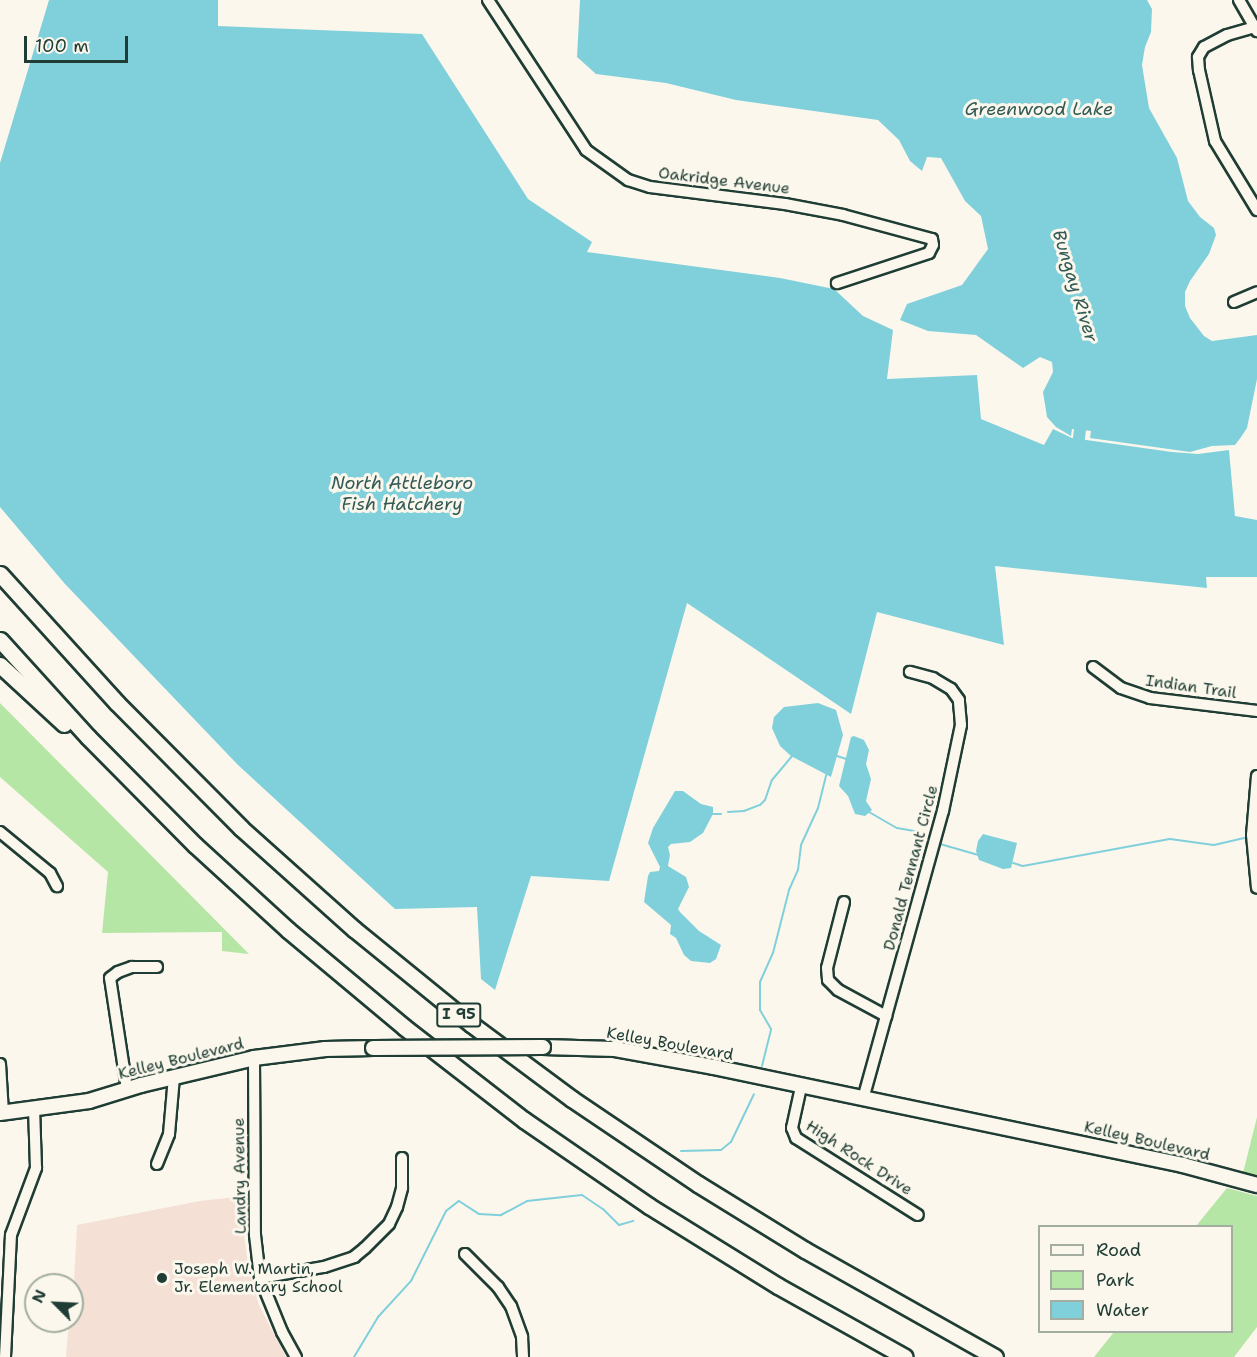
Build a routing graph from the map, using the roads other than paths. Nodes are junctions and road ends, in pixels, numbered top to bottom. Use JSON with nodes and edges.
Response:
{"nodes":[{"id":1,"x":488,"y":0,"type":"edge"},
{"id":2,"x":1239,"y":0,"type":"edge"},
{"id":3,"x":1256,"y":29,"type":"edge"},
{"id":4,"x":1257,"y":210,"type":"edge"},
{"id":5,"x":837,"y":284,"type":"dead end"},
{"id":6,"x":1257,"y":291,"type":"edge"},
{"id":7,"x":1234,"y":302,"type":"dead end"},
{"id":8,"x":0,"y":574,"type":"edge"},
{"id":9,"x":0,"y":640,"type":"edge"},
{"id":10,"x":0,"y":665,"type":"edge"},
{"id":11,"x":1093,"y":668,"type":"dead end"},
{"id":12,"x":910,"y":672,"type":"dead end"},
{"id":13,"x":1257,"y":711,"type":"edge"},
{"id":14,"x":1257,"y":776,"type":"edge"},
{"id":15,"x":158,"y":809,"type":"junction"},
{"id":16,"x":0,"y":832,"type":"edge"},
{"id":17,"x":1254,"y":835,"type":"edge"},
{"id":18,"x":57,"y":886,"type":"dead end"},
{"id":19,"x":1257,"y":888,"type":"edge"},
{"id":20,"x":844,"y":902,"type":"dead end"},
{"id":21,"x":157,"y":968,"type":"dead end"},
{"id":22,"x":886,"y":1016,"type":"junction"},
{"id":23,"x":254,"y":1058,"type":"junction"},
{"id":24,"x":0,"y":1064,"type":"edge"},
{"id":25,"x":174,"y":1077,"type":"junction"},
{"id":26,"x":801,"y":1087,"type":"junction"},
{"id":27,"x":127,"y":1089,"type":"junction"},
{"id":28,"x":863,"y":1099,"type":"junction"},
{"id":29,"x":34,"y":1109,"type":"junction"},
{"id":30,"x":1,"y":1113,"type":"edge"},
{"id":31,"x":402,"y":1158,"type":"dead end"},
{"id":32,"x":158,"y":1164,"type":"dead end"},
{"id":33,"x":1257,"y":1185,"type":"edge"},
{"id":34,"x":918,"y":1215,"type":"dead end"},
{"id":35,"x":465,"y":1254,"type":"dead end"},
{"id":36,"x":260,"y":1278,"type":"junction"},
{"id":37,"x":5,"y":1357,"type":"edge"},
{"id":38,"x":296,"y":1357,"type":"edge"},
{"id":39,"x":523,"y":1357,"type":"edge"},
{"id":40,"x":904,"y":1357,"type":"edge"},
{"id":41,"x":995,"y":1357,"type":"edge"}],
"edges":[{"from":1,"to":5,"type":"street","name":"Oakridge Avenue"},
{"from":2,"to":3,"type":"street"},
{"from":3,"to":4,"type":"street"},
{"from":6,"to":7,"type":"street"},
{"from":8,"to":41,"type":"highway","number":"I 95"},
{"from":9,"to":15,"type":"highway","number":"I 95"},
{"from":10,"to":15,"type":"highway"},
{"from":11,"to":13,"type":"street","name":"Indian Trail"},
{"from":12,"to":22,"type":"street","name":"Donald Tennant Circle"},
{"from":14,"to":17,"type":"street"},
{"from":15,"to":40,"type":"highway","number":"I 95"},
{"from":16,"to":18,"type":"street"},
{"from":17,"to":19,"type":"street"},
{"from":20,"to":22,"type":"street"},
{"from":21,"to":27,"type":"street"},
{"from":22,"to":28,"type":"street","name":"Donald Tennant Circle"},
{"from":23,"to":25,"type":"main road","name":"Kelley Boulevard"},
{"from":23,"to":26,"type":"main road","name":"Kelley Boulevard","bridge":true},
{"from":23,"to":36,"type":"street","name":"Landry Avenue"},
{"from":24,"to":30,"type":"street"},
{"from":25,"to":27,"type":"main road","name":"Kelley Boulevard"},
{"from":25,"to":32,"type":"street"},
{"from":26,"to":28,"type":"main road","name":"Kelley Boulevard"},
{"from":26,"to":34,"type":"street","name":"High Rock Drive"},
{"from":27,"to":29,"type":"main road","name":"Kelley Boulevard"},
{"from":28,"to":33,"type":"main road","name":"Kelley Boulevard"},
{"from":29,"to":30,"type":"main road","name":"Kelley Boulevard"},
{"from":29,"to":37,"type":"street"},
{"from":31,"to":36,"type":"street"},
{"from":35,"to":39,"type":"street"},
{"from":36,"to":38,"type":"street","name":"Landry Avenue"}]}
